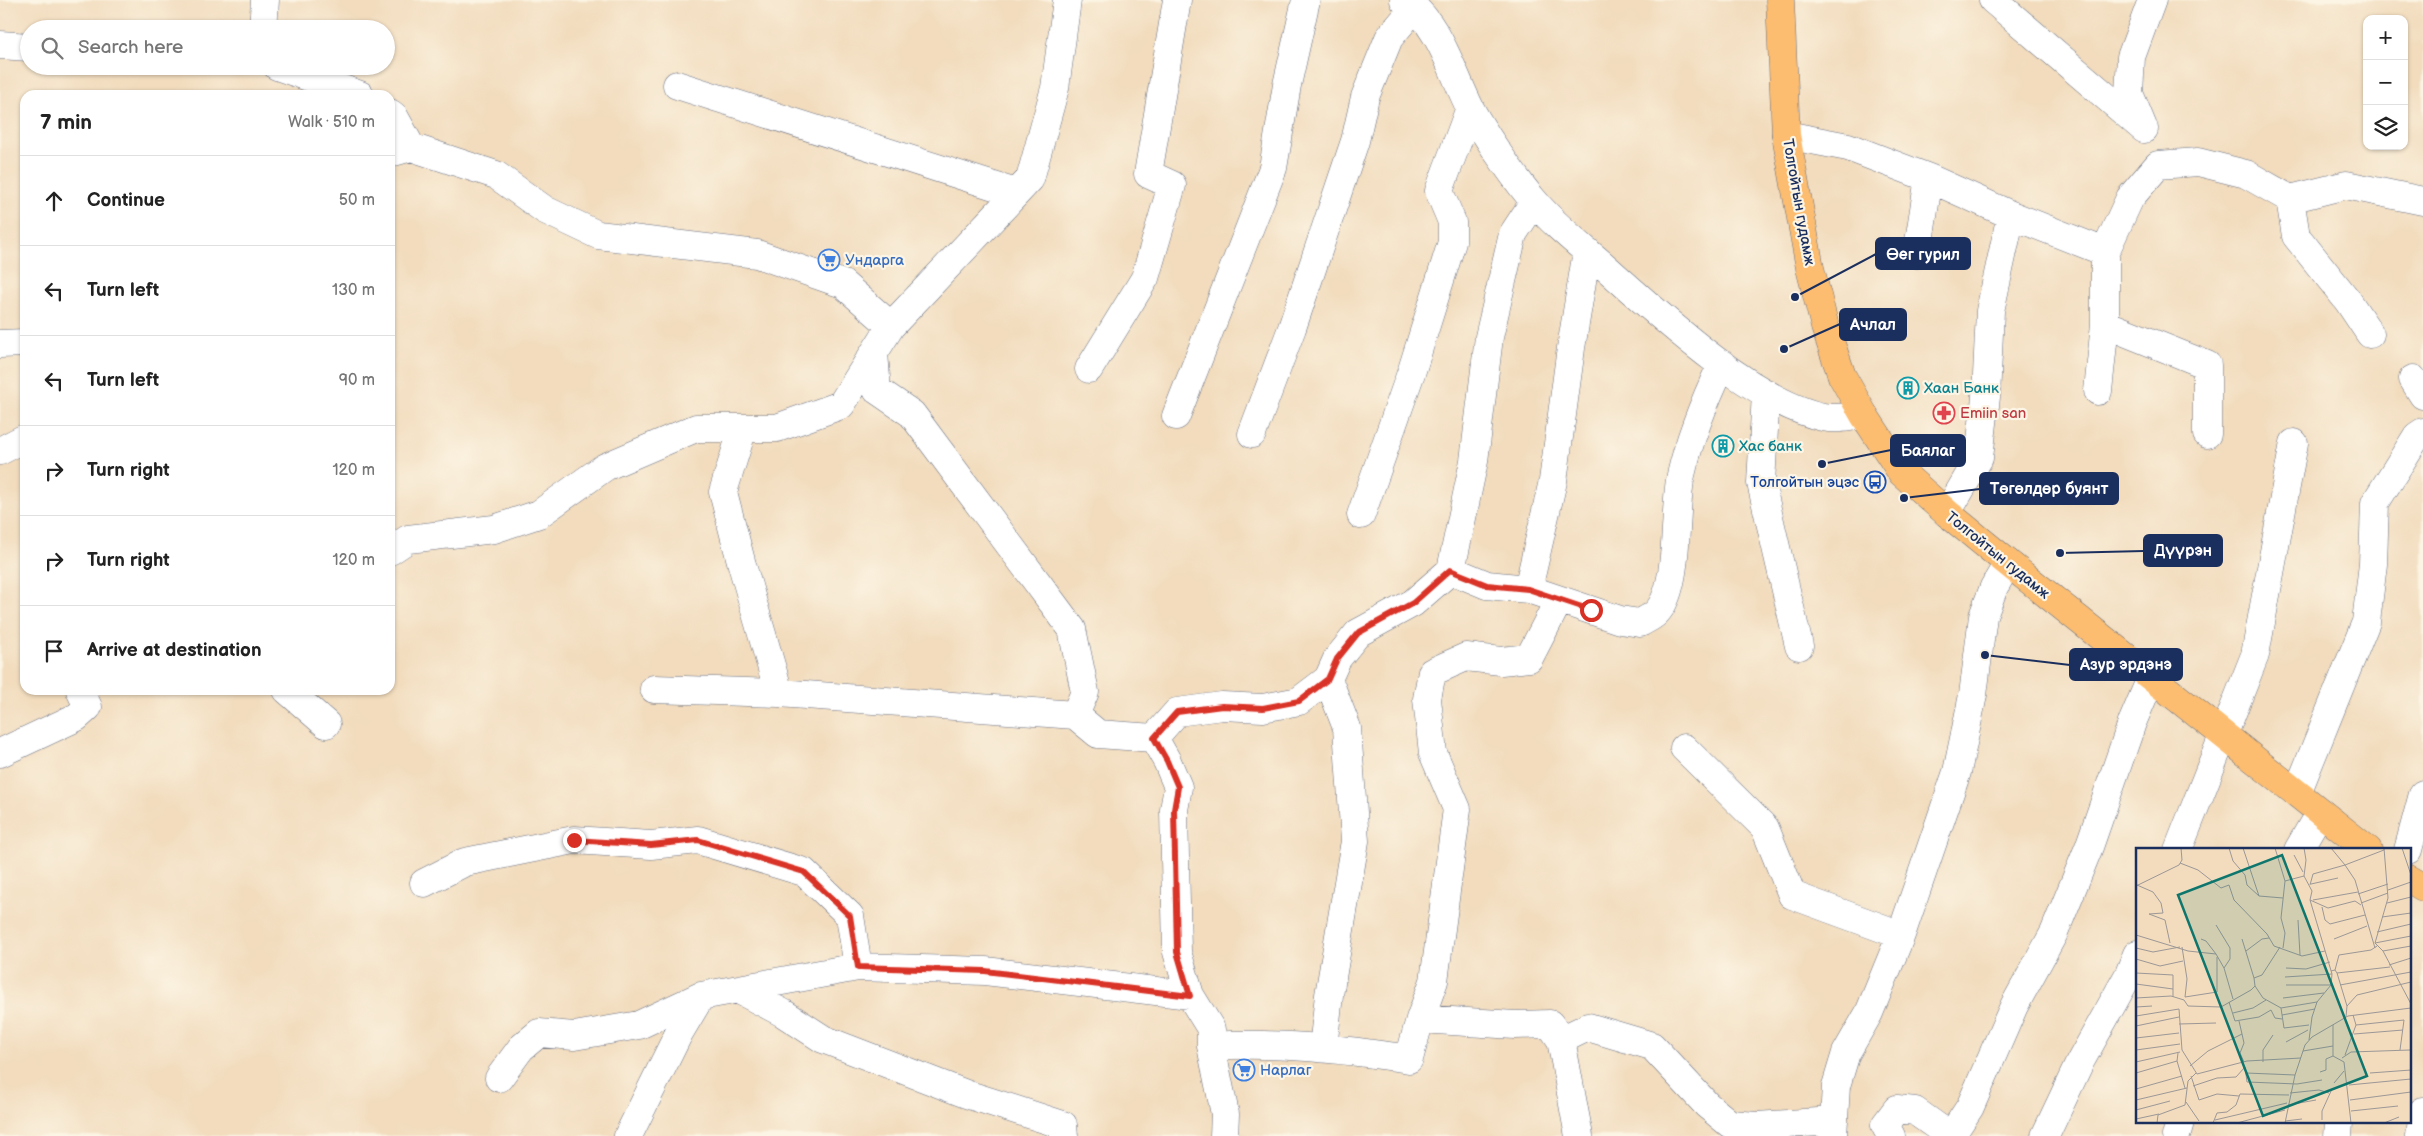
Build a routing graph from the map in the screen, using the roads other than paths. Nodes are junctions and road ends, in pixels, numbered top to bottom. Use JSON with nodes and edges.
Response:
{"nodes":[{"id":1,"x":265,"y":0,"type":"edge"},
{"id":2,"x":1067,"y":0,"type":"edge"},
{"id":3,"x":1176,"y":0,"type":"edge"},
{"id":4,"x":1306,"y":0,"type":"edge"},
{"id":5,"x":1780,"y":0,"type":"edge"},
{"id":6,"x":1994,"y":0,"type":"edge"},
{"id":7,"x":2152,"y":0,"type":"edge"},
{"id":8,"x":1410,"y":3,"type":"edge"},
{"id":9,"x":264,"y":20,"type":"edge"},
{"id":10,"x":0,"y":46,"type":"edge"},
{"id":11,"x":20,"y":47,"type":"edge"},
{"id":12,"x":303,"y":75,"type":"edge"},
{"id":13,"x":677,"y":85,"type":"dead end"},
{"id":14,"x":346,"y":90,"type":"edge"},
{"id":15,"x":1470,"y":108,"type":"junction"},
{"id":16,"x":395,"y":122,"type":"edge"},
{"id":17,"x":2144,"y":129,"type":"junction"},
{"id":18,"x":1786,"y":135,"type":"junction"},
{"id":19,"x":400,"y":150,"type":"edge"},
{"id":20,"x":2158,"y":165,"type":"junction"},
{"id":21,"x":1929,"y":178,"type":"junction"},
{"id":22,"x":1016,"y":193,"type":"junction"},
{"id":23,"x":2290,"y":199,"type":"junction"},
{"id":24,"x":2423,"y":201,"type":"edge"},
{"id":25,"x":1534,"y":202,"type":"junction"},
{"id":26,"x":2010,"y":215,"type":"junction"},
{"id":27,"x":1587,"y":251,"type":"junction"},
{"id":28,"x":2105,"y":252,"type":"junction"},
{"id":29,"x":1918,"y":254,"type":"dead end"},
{"id":30,"x":2105,"y":324,"type":"junction"},
{"id":31,"x":891,"y":326,"type":"junction"},
{"id":32,"x":2370,"y":334,"type":"dead end"},
{"id":33,"x":20,"y":343,"type":"edge"},
{"id":34,"x":0,"y":344,"type":"edge"},
{"id":35,"x":874,"y":353,"type":"junction"},
{"id":36,"x":1722,"y":364,"type":"junction"},
{"id":37,"x":1089,"y":368,"type":"dead end"},
{"id":38,"x":2098,"y":391,"type":"dead end"},
{"id":39,"x":1766,"y":393,"type":"junction"},
{"id":40,"x":1864,"y":415,"type":"junction"},
{"id":41,"x":1176,"y":416,"type":"dead end"},
{"id":42,"x":743,"y":428,"type":"junction"},
{"id":43,"x":2423,"y":432,"type":"edge"},
{"id":44,"x":1252,"y":434,"type":"dead end"},
{"id":45,"x":2207,"y":434,"type":"dead end"},
{"id":46,"x":20,"y":441,"type":"edge"},
{"id":47,"x":2294,"y":443,"type":"dead end"},
{"id":48,"x":0,"y":451,"type":"edge"},
{"id":49,"x":1947,"y":513,"type":"junction"},
{"id":50,"x":1361,"y":515,"type":"dead end"},
{"id":51,"x":395,"y":548,"type":"edge"},
{"id":52,"x":2008,"y":563,"type":"junction"},
{"id":53,"x":1450,"y":570,"type":"junction"},
{"id":54,"x":1528,"y":589,"type":"junction"},
{"id":55,"x":1559,"y":600,"type":"junction"},
{"id":56,"x":1799,"y":646,"type":"dead end"},
{"id":57,"x":2151,"y":678,"type":"junction"},
{"id":58,"x":1328,"y":679,"type":"junction"},
{"id":59,"x":654,"y":689,"type":"dead end"},
{"id":60,"x":779,"y":693,"type":"junction"},
{"id":61,"x":82,"y":695,"type":"edge"},
{"id":62,"x":292,"y":695,"type":"edge"},
{"id":63,"x":1075,"y":716,"type":"junction"},
{"id":64,"x":326,"y":724,"type":"dead end"},
{"id":65,"x":2224,"y":733,"type":"junction"},
{"id":66,"x":1154,"y":738,"type":"junction"},
{"id":67,"x":1684,"y":748,"type":"dead end"},
{"id":68,"x":0,"y":753,"type":"edge"},
{"id":69,"x":2297,"y":793,"type":"junction"},
{"id":70,"x":2423,"y":794,"type":"edge"},
{"id":71,"x":2320,"y":812,"type":"junction"},
{"id":72,"x":2179,"y":848,"type":"edge"},
{"id":73,"x":2299,"y":848,"type":"edge"},
{"id":74,"x":2365,"y":848,"type":"edge"},
{"id":75,"x":2409,"y":848,"type":"edge"},
{"id":76,"x":2410,"y":880,"type":"edge"},
{"id":77,"x":424,"y":883,"type":"dead end"},
{"id":78,"x":2423,"y":887,"type":"edge"},
{"id":79,"x":1901,"y":934,"type":"junction"},
{"id":80,"x":2136,"y":956,"type":"edge"},
{"id":81,"x":858,"y":967,"type":"junction"},
{"id":82,"x":740,"y":990,"type":"junction"},
{"id":83,"x":701,"y":996,"type":"junction"},
{"id":84,"x":1190,"y":996,"type":"junction"},
{"id":85,"x":1420,"y":1019,"type":"junction"},
{"id":86,"x":1561,"y":1040,"type":"junction"},
{"id":87,"x":1211,"y":1046,"type":"junction"},
{"id":88,"x":1323,"y":1048,"type":"junction"},
{"id":89,"x":499,"y":1078,"type":"dead end"},
{"id":90,"x":2423,"y":1111,"type":"edge"},
{"id":91,"x":1834,"y":1128,"type":"edge"},
{"id":92,"x":628,"y":1136,"type":"edge"},
{"id":93,"x":1064,"y":1136,"type":"edge"},
{"id":94,"x":1224,"y":1136,"type":"edge"},
{"id":95,"x":1579,"y":1136,"type":"edge"},
{"id":96,"x":1891,"y":1136,"type":"edge"},
{"id":97,"x":1950,"y":1136,"type":"edge"},
{"id":98,"x":2045,"y":1136,"type":"edge"},
{"id":99,"x":2420,"y":1136,"type":"edge"}],
"edges":[{"from":1,"to":9,"type":"street"},
{"from":2,"to":22,"type":"street"},
{"from":3,"to":37,"type":"street"},
{"from":4,"to":41,"type":"street"},
{"from":5,"to":18,"type":"main road","name":"Толгойтын гудамж"},
{"from":6,"to":17,"type":"street"},
{"from":7,"to":17,"type":"street"},
{"from":8,"to":15,"type":"street"},
{"from":8,"to":44,"type":"street"},
{"from":10,"to":11,"type":"street"},
{"from":12,"to":14,"type":"street"},
{"from":13,"to":22,"type":"street"},
{"from":15,"to":25,"type":"street"},
{"from":15,"to":50,"type":"street"},
{"from":16,"to":19,"type":"street"},
{"from":17,"to":20,"type":"street"},
{"from":18,"to":21,"type":"street"},
{"from":18,"to":40,"type":"main road","name":"Толгойтын гудамж"},
{"from":19,"to":31,"type":"street"},
{"from":20,"to":23,"type":"street"},
{"from":20,"to":28,"type":"street"},
{"from":21,"to":26,"type":"street"},
{"from":21,"to":29,"type":"street"},
{"from":22,"to":31,"type":"street"},
{"from":23,"to":24,"type":"street"},
{"from":23,"to":32,"type":"street"},
{"from":25,"to":27,"type":"street"},
{"from":25,"to":53,"type":"street"},
{"from":26,"to":28,"type":"street"},
{"from":26,"to":49,"type":"street"},
{"from":27,"to":36,"type":"street"},
{"from":27,"to":54,"type":"street"},
{"from":28,"to":30,"type":"street"},
{"from":30,"to":38,"type":"street"},
{"from":30,"to":45,"type":"street"},
{"from":31,"to":35,"type":"street"},
{"from":33,"to":34,"type":"street"},
{"from":35,"to":42,"type":"street"},
{"from":35,"to":63,"type":"street"},
{"from":36,"to":39,"type":"street"},
{"from":36,"to":55,"type":"street"},
{"from":39,"to":40,"type":"street"},
{"from":39,"to":56,"type":"street"},
{"from":40,"to":49,"type":"main road","name":"Толгойтын гудамж"},
{"from":42,"to":51,"type":"street"},
{"from":42,"to":60,"type":"street"},
{"from":43,"to":69,"type":"street"},
{"from":46,"to":48,"type":"street"},
{"from":47,"to":65,"type":"street"},
{"from":49,"to":52,"type":"main road","name":"Толгойтын гудамж"},
{"from":52,"to":57,"type":"main road","name":"Толгойтын гудамж"},
{"from":52,"to":79,"type":"street"},
{"from":53,"to":54,"type":"street"},
{"from":53,"to":58,"type":"street"},
{"from":54,"to":55,"type":"street"},
{"from":55,"to":85,"type":"street"},
{"from":57,"to":65,"type":"main road","name":"Толгойтын гудамж"},
{"from":57,"to":97,"type":"street"},
{"from":58,"to":66,"type":"street"},
{"from":58,"to":88,"type":"street"},
{"from":59,"to":60,"type":"street"},
{"from":60,"to":63,"type":"street"},
{"from":61,"to":68,"type":"street"},
{"from":62,"to":64,"type":"street"},
{"from":63,"to":66,"type":"street"},
{"from":65,"to":69,"type":"main road","name":"Толгойтын гудамж"},
{"from":65,"to":72,"type":"street"},
{"from":66,"to":84,"type":"street"},
{"from":67,"to":79,"type":"street"},
{"from":69,"to":71,"type":"main road","name":"Толгойтын гудамж"},
{"from":70,"to":75,"type":"street"},
{"from":71,"to":73,"type":"street"},
{"from":71,"to":74,"type":"main road","name":"Толгойтын гудамж"},
{"from":76,"to":78,"type":"main road"},
{"from":77,"to":81,"type":"street"},
{"from":79,"to":91,"type":"street"},
{"from":80,"to":98,"type":"street"},
{"from":81,"to":82,"type":"street"},
{"from":81,"to":84,"type":"street"},
{"from":82,"to":83,"type":"street"},
{"from":82,"to":93,"type":"street"},
{"from":83,"to":89,"type":"street"},
{"from":83,"to":92,"type":"street"},
{"from":84,"to":87,"type":"street"},
{"from":85,"to":86,"type":"street"},
{"from":85,"to":88,"type":"street"},
{"from":86,"to":91,"type":"street"},
{"from":86,"to":95,"type":"street"},
{"from":87,"to":88,"type":"street"},
{"from":87,"to":94,"type":"street"},
{"from":90,"to":99,"type":"street"},
{"from":96,"to":97,"type":"street"}]}
